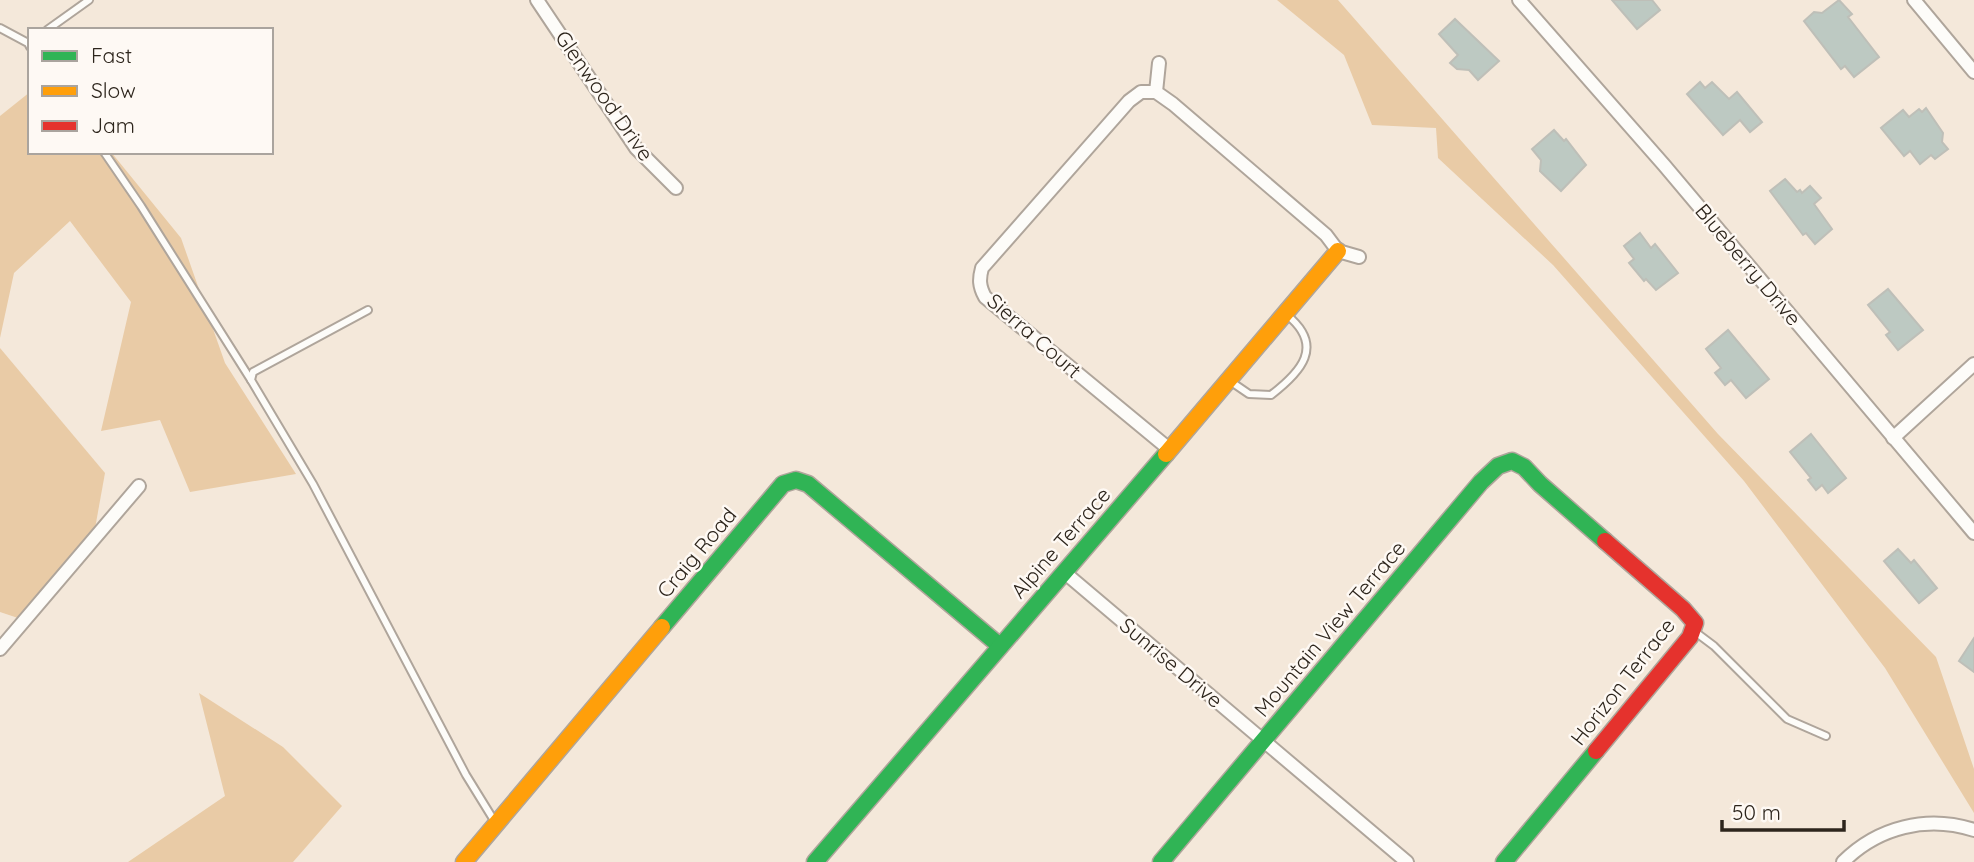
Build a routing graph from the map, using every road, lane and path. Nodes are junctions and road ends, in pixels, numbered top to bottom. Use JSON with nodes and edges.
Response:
{"nodes":[{"id":1,"x":89,"y":0,"type":"edge"},
{"id":2,"x":537,"y":0,"type":"edge"},
{"id":3,"x":1519,"y":0,"type":"edge"},
{"id":4,"x":1914,"y":0,"type":"edge"},
{"id":5,"x":0,"y":28,"type":"edge"},
{"id":6,"x":50,"y":28,"type":"edge"},
{"id":7,"x":28,"y":43,"type":"edge"},
{"id":8,"x":1159,"y":63,"type":"dead end"},
{"id":9,"x":1974,"y":72,"type":"edge"},
{"id":10,"x":1156,"y":92,"type":"junction"},
{"id":11,"x":105,"y":154,"type":"edge"},
{"id":12,"x":676,"y":188,"type":"dead end"},
{"id":13,"x":1338,"y":251,"type":"junction"},
{"id":14,"x":1359,"y":257,"type":"dead end"},
{"id":15,"x":368,"y":310,"type":"dead end"},
{"id":16,"x":1286,"y":314,"type":"junction"},
{"id":17,"x":1974,"y":364,"type":"edge"},
{"id":18,"x":251,"y":380,"type":"junction"},
{"id":19,"x":1228,"y":380,"type":"junction"},
{"id":20,"x":1893,"y":438,"type":"junction"},
{"id":21,"x":1169,"y":449,"type":"junction"},
{"id":22,"x":1541,"y":484,"type":"joint"},
{"id":23,"x":139,"y":486,"type":"dead end"},
{"id":24,"x":1974,"y":533,"type":"edge"},
{"id":25,"x":1064,"y":572,"type":"junction"},
{"id":26,"x":1692,"y":630,"type":"junction"},
{"id":27,"x":1000,"y":646,"type":"junction"},
{"id":28,"x":0,"y":649,"type":"edge"},
{"id":29,"x":1826,"y":736,"type":"dead end"},
{"id":30,"x":1264,"y":741,"type":"junction"},
{"id":31,"x":496,"y":824,"type":"junction"},
{"id":32,"x":1974,"y":830,"type":"edge"},
{"id":33,"x":464,"y":862,"type":"edge"},
{"id":34,"x":815,"y":862,"type":"edge"},
{"id":35,"x":1161,"y":862,"type":"edge"},
{"id":36,"x":1407,"y":862,"type":"edge"},
{"id":37,"x":1504,"y":862,"type":"edge"},
{"id":38,"x":1843,"y":862,"type":"edge"}],
"edges":[{"from":1,"to":6,"type":"lane"},
{"from":2,"to":12,"type":"street","name":"Glenwood Drive"},
{"from":3,"to":20,"type":"street","name":"Blueberry Drive"},
{"from":4,"to":9,"type":"street"},
{"from":5,"to":7,"type":"lane"},
{"from":8,"to":10,"type":"street"},
{"from":10,"to":13,"type":"street"},
{"from":10,"to":21,"type":"street","name":"Sierra Court"},
{"from":11,"to":18,"type":"lane"},
{"from":13,"to":14,"type":"street"},
{"from":13,"to":16,"type":"street","name":"Alpine Terrace"},
{"from":15,"to":18,"type":"lane"},
{"from":16,"to":19,"type":"street","name":"Alpine Terrace"},
{"from":16,"to":19,"type":"lane"},
{"from":17,"to":20,"type":"street"},
{"from":18,"to":31,"type":"lane"},
{"from":19,"to":21,"type":"street","name":"Alpine Terrace"},
{"from":20,"to":24,"type":"street","name":"Blueberry Drive"},
{"from":21,"to":25,"type":"street","name":"Alpine Terrace"},
{"from":22,"to":26,"type":"street","name":"Horizon Terrace"},
{"from":22,"to":30,"type":"street","name":"Mountain View Terrace"},
{"from":23,"to":28,"type":"street"},
{"from":25,"to":27,"type":"street","name":"Alpine Terrace"},
{"from":25,"to":30,"type":"street","name":"Sunrise Drive"},
{"from":26,"to":29,"type":"lane"},
{"from":26,"to":37,"type":"street","name":"Horizon Terrace"},
{"from":27,"to":31,"type":"street","name":"Craig Road"},
{"from":27,"to":34,"type":"street","name":"Alpine Terrace"},
{"from":30,"to":35,"type":"street","name":"Mountain View Terrace"},
{"from":30,"to":36,"type":"street","name":"Sunrise Drive"},
{"from":31,"to":33,"type":"street","name":"Craig Road"},
{"from":32,"to":38,"type":"street"}]}
